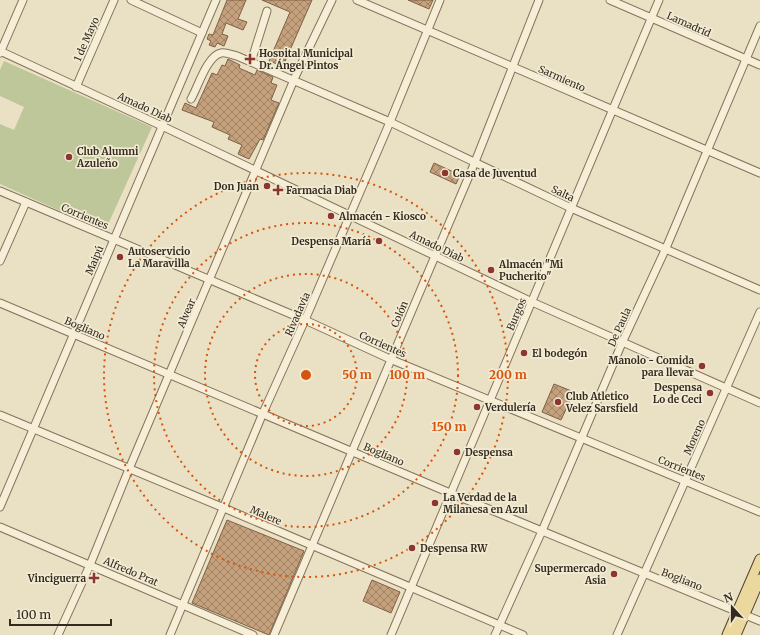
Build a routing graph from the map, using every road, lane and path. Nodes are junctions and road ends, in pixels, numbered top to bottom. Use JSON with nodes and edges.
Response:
{"nodes":[{"id":1,"x":23,"y":0,"type":"edge"},
{"id":2,"x":114,"y":0,"type":"edge"},
{"id":3,"x":131,"y":0,"type":"edge"},
{"id":4,"x":216,"y":0,"type":"edge"},
{"id":5,"x":332,"y":0,"type":"edge"},
{"id":6,"x":357,"y":0,"type":"edge"},
{"id":7,"x":440,"y":0,"type":"edge"},
{"id":8,"x":540,"y":0,"type":"edge"},
{"id":9,"x":610,"y":0,"type":"edge"},
{"id":10,"x":659,"y":0,"type":"edge"},
{"id":11,"x":268,"y":11,"type":"dead end"},
{"id":12,"x":651,"y":18,"type":"junction"},
{"id":13,"x":760,"y":26,"type":"edge"},
{"id":14,"x":427,"y":31,"type":"junction"},
{"id":15,"x":202,"y":33,"type":"junction"},
{"id":16,"x":0,"y":52,"type":"edge"},
{"id":17,"x":746,"y":59,"type":"junction"},
{"id":18,"x":251,"y":62,"type":"junction"},
{"id":19,"x":760,"y":65,"type":"edge"},
{"id":20,"x":513,"y":67,"type":"junction"},
{"id":21,"x":294,"y":80,"type":"junction"},
{"id":22,"x":76,"y":87,"type":"junction"},
{"id":23,"x":190,"y":99,"type":"dead end"},
{"id":24,"x":611,"y":110,"type":"junction"},
{"id":25,"x":390,"y":122,"type":"junction"},
{"id":26,"x":162,"y":126,"type":"junction"},
{"id":27,"x":708,"y":150,"type":"junction"},
{"id":28,"x":475,"y":162,"type":"junction"},
{"id":29,"x":256,"y":172,"type":"junction"},
{"id":30,"x":760,"y":173,"type":"edge"},
{"id":31,"x":0,"y":191,"type":"edge"},
{"id":32,"x":26,"y":202,"type":"junction"},
{"id":33,"x":571,"y":208,"type":"junction"},
{"id":34,"x":351,"y":215,"type":"junction"},
{"id":35,"x":113,"y":239,"type":"junction"},
{"id":36,"x":666,"y":248,"type":"junction"},
{"id":37,"x":434,"y":256,"type":"junction"},
{"id":38,"x":0,"y":261,"type":"edge"},
{"id":39,"x":211,"y":280,"type":"junction"},
{"id":40,"x":760,"y":290,"type":"edge"},
{"id":41,"x":532,"y":302,"type":"junction"},
{"id":42,"x":0,"y":303,"type":"edge"},
{"id":43,"x":760,"y":312,"type":"edge"},
{"id":44,"x":305,"y":320,"type":"junction"},
{"id":45,"x":73,"y":334,"type":"junction"},
{"id":46,"x":622,"y":343,"type":"junction"},
{"id":47,"x":390,"y":359,"type":"junction"},
{"id":48,"x":170,"y":375,"type":"junction"},
{"id":49,"x":726,"y":389,"type":"junction"},
{"id":50,"x":490,"y":400,"type":"junction"},
{"id":51,"x":760,"y":403,"type":"edge"},
{"id":52,"x":263,"y":413,"type":"junction"},
{"id":53,"x":0,"y":415,"type":"edge"},
{"id":54,"x":33,"y":429,"type":"junction"},
{"id":55,"x":582,"y":438,"type":"junction"},
{"id":56,"x":352,"y":451,"type":"junction"},
{"id":57,"x":129,"y":469,"type":"junction"},
{"id":58,"x":685,"y":480,"type":"junction"},
{"id":59,"x":450,"y":493,"type":"junction"},
{"id":60,"x":0,"y":507,"type":"edge"},
{"id":61,"x":224,"y":508,"type":"junction"},
{"id":62,"x":760,"y":512,"type":"edge"},
{"id":63,"x":0,"y":527,"type":"edge"},
{"id":64,"x":542,"y":531,"type":"junction"},
{"id":65,"x":312,"y":545,"type":"junction"},
{"id":66,"x":760,"y":559,"type":"edge"},
{"id":67,"x":90,"y":565,"type":"junction"},
{"id":68,"x":645,"y":575,"type":"junction"},
{"id":69,"x":760,"y":579,"type":"edge"},
{"id":70,"x":411,"y":588,"type":"junction"},
{"id":71,"x":183,"y":604,"type":"junction"},
{"id":72,"x":741,"y":613,"type":"junction"},
{"id":73,"x":760,"y":621,"type":"edge"},
{"id":74,"x":499,"y":625,"type":"junction"},
{"id":75,"x":58,"y":635,"type":"edge"},
{"id":76,"x":170,"y":635,"type":"edge"},
{"id":77,"x":253,"y":635,"type":"edge"},
{"id":78,"x":274,"y":635,"type":"edge"},
{"id":79,"x":391,"y":635,"type":"edge"},
{"id":80,"x":495,"y":635,"type":"edge"},
{"id":81,"x":524,"y":635,"type":"edge"},
{"id":82,"x":617,"y":635,"type":"edge"},
{"id":83,"x":727,"y":635,"type":"edge"},
{"id":84,"x":736,"y":635,"type":"edge"}],
"edges":[{"from":1,"to":16,"type":"street"},
{"from":2,"to":22,"type":"street","name":"1 de Mayo"},
{"from":3,"to":15,"type":"street"},
{"from":4,"to":15,"type":"street","name":"Maipú"},
{"from":5,"to":21,"type":"street","name":"Alvear"},
{"from":6,"to":14,"type":"street","name":"Sarmiento"},
{"from":7,"to":14,"type":"street","name":"Rivadavia"},
{"from":8,"to":20,"type":"street","name":"Colón"},
{"from":9,"to":12,"type":"street","name":"Lamadrid"},
{"from":10,"to":12,"type":"street","name":"Burgos"},
{"from":11,"to":18,"type":"street"},
{"from":12,"to":17,"type":"street","name":"Lamadrid"},
{"from":12,"to":24,"type":"street","name":"Burgos"},
{"from":13,"to":17,"type":"street","name":"De Paula"},
{"from":14,"to":20,"type":"street","name":"Sarmiento"},
{"from":14,"to":25,"type":"street","name":"Rivadavia"},
{"from":15,"to":26,"type":"street","name":"Maipú"},
{"from":16,"to":22,"type":"street","name":"Amado Diab"},
{"from":17,"to":19,"type":"street","name":"Lamadrid"},
{"from":17,"to":27,"type":"street","name":"De Paula"},
{"from":18,"to":21,"type":"street","name":"Salta"},
{"from":18,"to":23,"type":"street","name":"Salta"},
{"from":20,"to":24,"type":"street","name":"Sarmiento"},
{"from":20,"to":28,"type":"street","name":"Colón"},
{"from":21,"to":25,"type":"street","name":"Salta"},
{"from":21,"to":29,"type":"street","name":"Alvear"},
{"from":22,"to":26,"type":"street","name":"Amado Diab"},
{"from":24,"to":27,"type":"street","name":"Sarmiento"},
{"from":24,"to":33,"type":"street","name":"Burgos"},
{"from":25,"to":28,"type":"street","name":"Salta"},
{"from":25,"to":34,"type":"street","name":"Rivadavia"},
{"from":26,"to":29,"type":"street","name":"Amado Diab"},
{"from":26,"to":35,"type":"street","name":"Maipú"},
{"from":27,"to":30,"type":"street","name":"Sarmiento"},
{"from":27,"to":36,"type":"street","name":"De Paula"},
{"from":28,"to":33,"type":"street","name":"Salta"},
{"from":28,"to":37,"type":"street","name":"Colón"},
{"from":29,"to":34,"type":"street","name":"Amado Diab"},
{"from":29,"to":39,"type":"street","name":"Alvear"},
{"from":31,"to":32,"type":"street","name":"Corrientes"},
{"from":32,"to":35,"type":"street","name":"Corrientes"},
{"from":32,"to":38,"type":"street"},
{"from":33,"to":36,"type":"street","name":"Salta"},
{"from":33,"to":41,"type":"street","name":"Burgos"},
{"from":34,"to":37,"type":"street","name":"Amado Diab"},
{"from":34,"to":44,"type":"street","name":"Rivadavia"},
{"from":35,"to":39,"type":"street","name":"Corrientes"},
{"from":35,"to":45,"type":"street","name":"Maipú"},
{"from":36,"to":40,"type":"street","name":"Salta"},
{"from":36,"to":46,"type":"street","name":"De Paula"},
{"from":37,"to":41,"type":"street","name":"Amado Diab"},
{"from":37,"to":47,"type":"street","name":"Colón"},
{"from":39,"to":44,"type":"street","name":"Corrientes"},
{"from":39,"to":48,"type":"street","name":"Alvear"},
{"from":41,"to":46,"type":"street","name":"Amado Diab"},
{"from":41,"to":50,"type":"street","name":"Burgos"},
{"from":42,"to":45,"type":"street","name":"Bogliano"},
{"from":43,"to":49,"type":"street","name":"Moreno"},
{"from":44,"to":47,"type":"street","name":"Corrientes"},
{"from":44,"to":52,"type":"street","name":"Rivadavia"},
{"from":45,"to":48,"type":"street","name":"Bogliano"},
{"from":45,"to":54,"type":"street","name":"Maipú"},
{"from":46,"to":49,"type":"street","name":"Amado Diab"},
{"from":46,"to":55,"type":"street","name":"De Paula"},
{"from":47,"to":50,"type":"street","name":"Corrientes"},
{"from":47,"to":56,"type":"street","name":"Colón"},
{"from":48,"to":52,"type":"street","name":"Bogliano"},
{"from":48,"to":57,"type":"street","name":"Alvear"},
{"from":49,"to":51,"type":"street","name":"Amado Diab"},
{"from":49,"to":58,"type":"street","name":"Moreno"},
{"from":50,"to":55,"type":"street","name":"Corrientes"},
{"from":50,"to":59,"type":"street","name":"Burgos"},
{"from":52,"to":56,"type":"street","name":"Bogliano"},
{"from":52,"to":61,"type":"street","name":"Rivadavia"},
{"from":53,"to":54,"type":"street","name":"Malere"},
{"from":54,"to":57,"type":"street","name":"Malere"},
{"from":54,"to":60,"type":"street","name":"Maipú"},
{"from":55,"to":58,"type":"street","name":"Corrientes"},
{"from":55,"to":64,"type":"street","name":"De Paula"},
{"from":56,"to":59,"type":"street","name":"Bogliano"},
{"from":56,"to":65,"type":"street","name":"Colón"},
{"from":57,"to":61,"type":"street","name":"Malere"},
{"from":57,"to":67,"type":"street","name":"Alvear"},
{"from":58,"to":62,"type":"street","name":"Corrientes"},
{"from":58,"to":68,"type":"street","name":"Moreno"},
{"from":59,"to":64,"type":"street","name":"Bogliano"},
{"from":59,"to":70,"type":"street","name":"Burgos"},
{"from":61,"to":65,"type":"street","name":"Malere"},
{"from":61,"to":71,"type":"street","name":"Rivadavia"},
{"from":63,"to":67,"type":"street","name":"Alfredo Prat"},
{"from":64,"to":68,"type":"street","name":"Bogliano"},
{"from":64,"to":74,"type":"street","name":"De Paula"},
{"from":65,"to":70,"type":"street","name":"Malere"},
{"from":65,"to":78,"type":"street","name":"Colón"},
{"from":66,"to":72,"type":"main road"},
{"from":67,"to":71,"type":"street","name":"Alfredo Prat"},
{"from":67,"to":75,"type":"street","name":"Alvear"},
{"from":68,"to":72,"type":"street","name":"Bogliano"},
{"from":68,"to":82,"type":"street","name":"Moreno"},
{"from":69,"to":72,"type":"main road"},
{"from":70,"to":74,"type":"street","name":"Malere"},
{"from":70,"to":79,"type":"street","name":"Burgos"},
{"from":71,"to":76,"type":"street","name":"Rivadavia"},
{"from":71,"to":77,"type":"street","name":"Alfredo Prat"},
{"from":72,"to":73,"type":"street","name":"Bogliano"},
{"from":72,"to":83,"type":"main road"},
{"from":72,"to":84,"type":"main road"},
{"from":74,"to":80,"type":"street","name":"De Paula"},
{"from":74,"to":81,"type":"street","name":"Malere"}]}
